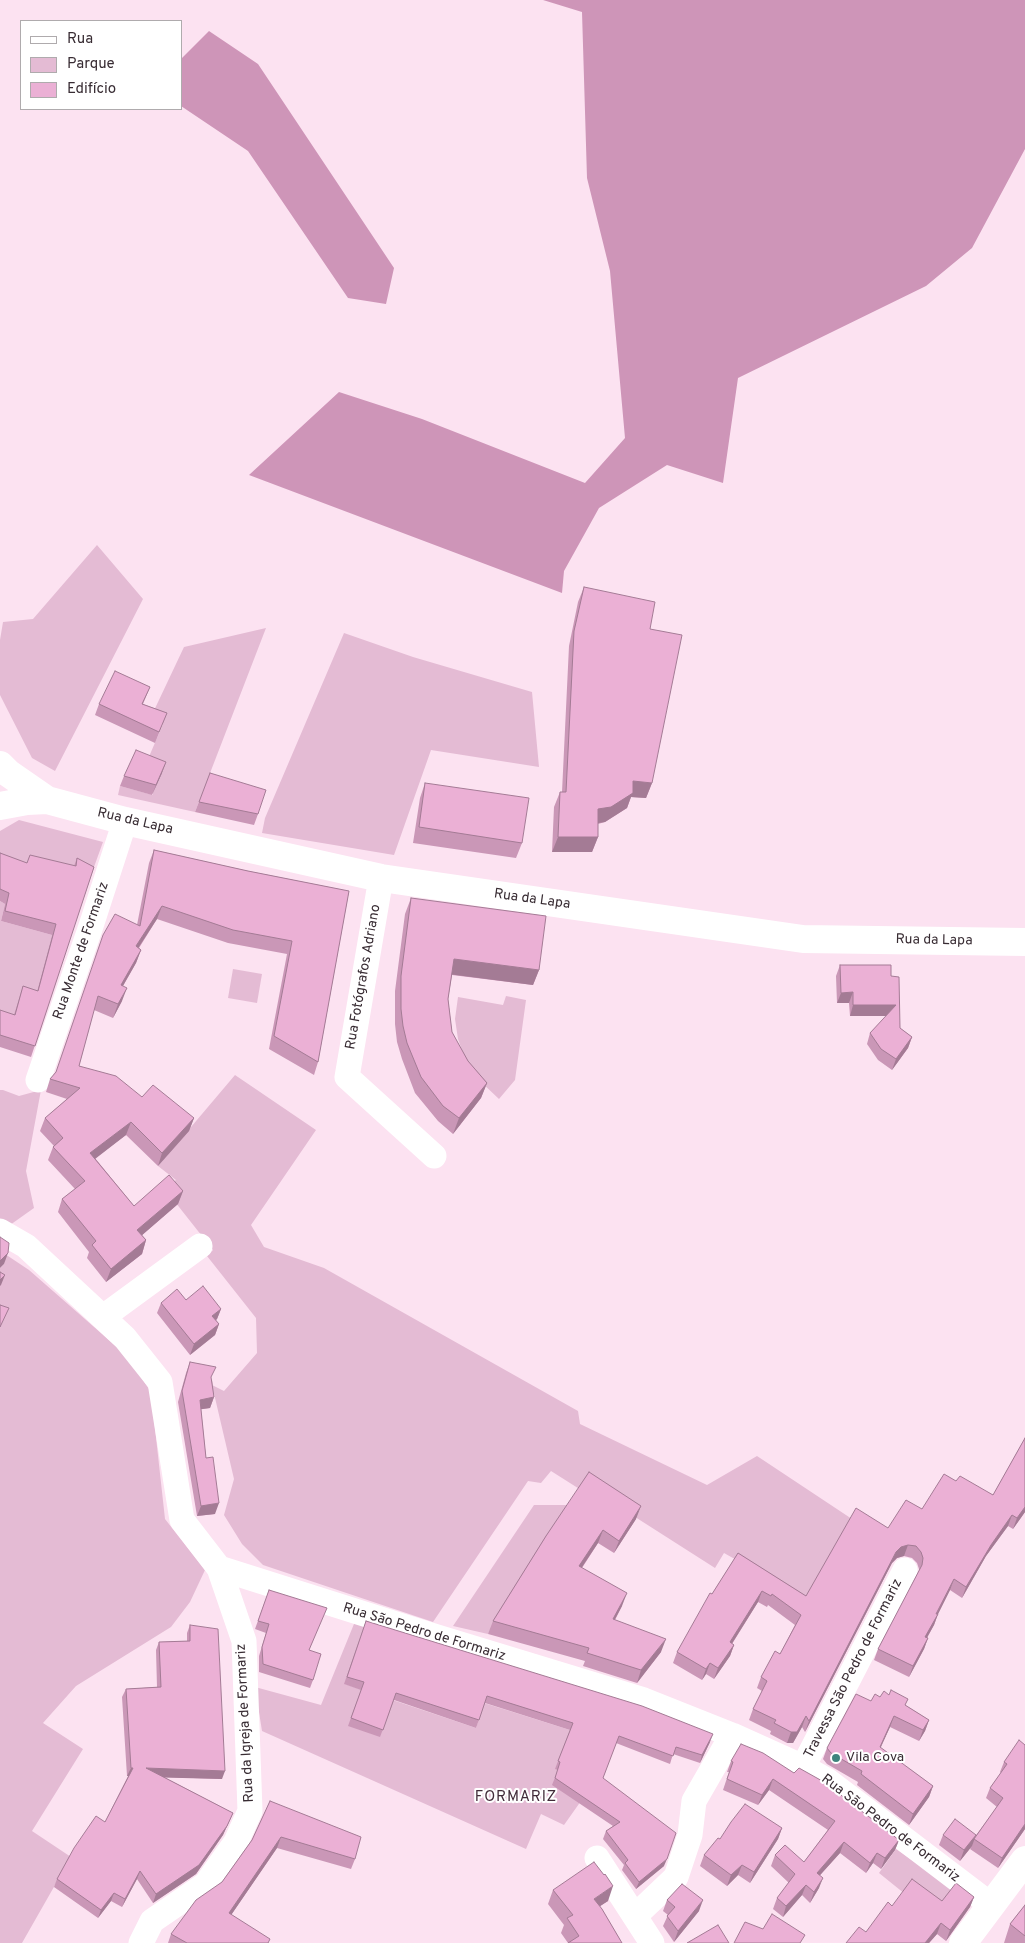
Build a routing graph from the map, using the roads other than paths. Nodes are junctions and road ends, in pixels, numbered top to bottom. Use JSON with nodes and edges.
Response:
{"nodes":[{"id":1,"x":0,"y":764,"type":"edge"},
{"id":2,"x":47,"y":800,"type":"junction"},
{"id":3,"x":0,"y":806,"type":"edge"},
{"id":4,"x":125,"y":821,"type":"junction"},
{"id":5,"x":381,"y":878,"type":"junction"},
{"id":6,"x":1025,"y":942,"type":"edge"},
{"id":7,"x":38,"y":1080,"type":"dead end"},
{"id":8,"x":434,"y":1156,"type":"dead end"},
{"id":9,"x":0,"y":1231,"type":"edge"},
{"id":10,"x":200,"y":1246,"type":"dead end"},
{"id":11,"x":103,"y":1317,"type":"junction"},
{"id":12,"x":219,"y":1568,"type":"junction"},
{"id":13,"x":905,"y":1570,"type":"dead end"},
{"id":14,"x":267,"y":1583,"type":"junction"},
{"id":15,"x":233,"y":1610,"type":"junction"},
{"id":16,"x":732,"y":1735,"type":"junction"},
{"id":17,"x":803,"y":1767,"type":"junction"},
{"id":18,"x":596,"y":1858,"type":"dead end"},
{"id":19,"x":1025,"y":1860,"type":"edge"},
{"id":20,"x":992,"y":1905,"type":"junction"},
{"id":21,"x":635,"y":1916,"type":"junction"},
{"id":22,"x":141,"y":1943,"type":"edge"},
{"id":23,"x":652,"y":1943,"type":"edge"},
{"id":24,"x":963,"y":1943,"type":"edge"}],
"edges":[{"from":1,"to":2,"type":"main road","name":"Rua da Lapa"},
{"from":2,"to":3,"type":"main road","name":"Rua da Lapa"},
{"from":2,"to":4,"type":"main road","name":"Rua da Lapa"},
{"from":4,"to":5,"type":"main road","name":"Rua da Lapa"},
{"from":4,"to":7,"type":"street","name":"Rua Monte de Formariz"},
{"from":5,"to":6,"type":"main road","name":"Rua da Lapa"},
{"from":5,"to":8,"type":"street","name":"Rua Fotógrafos Adriano"},
{"from":9,"to":11,"type":"street"},
{"from":10,"to":11,"type":"street"},
{"from":11,"to":12,"type":"street"},
{"from":12,"to":14,"type":"street","name":"Rua São Pedro de Formariz"},
{"from":12,"to":15,"type":"street","name":"Rua da Igreja de Formariz"},
{"from":13,"to":17,"type":"street","name":"Travessa São Pedro de Formariz"},
{"from":14,"to":15,"type":"street"},
{"from":14,"to":16,"type":"street","name":"Rua São Pedro de Formariz"},
{"from":15,"to":22,"type":"street","name":"Rua da Igreja de Formariz"},
{"from":16,"to":17,"type":"street","name":"Rua São Pedro de Formariz"},
{"from":16,"to":21,"type":"street"},
{"from":17,"to":20,"type":"street","name":"Rua São Pedro de Formariz"},
{"from":18,"to":21,"type":"street"},
{"from":19,"to":20,"type":"main road"},
{"from":20,"to":24,"type":"main road"},
{"from":21,"to":23,"type":"street"}]}
